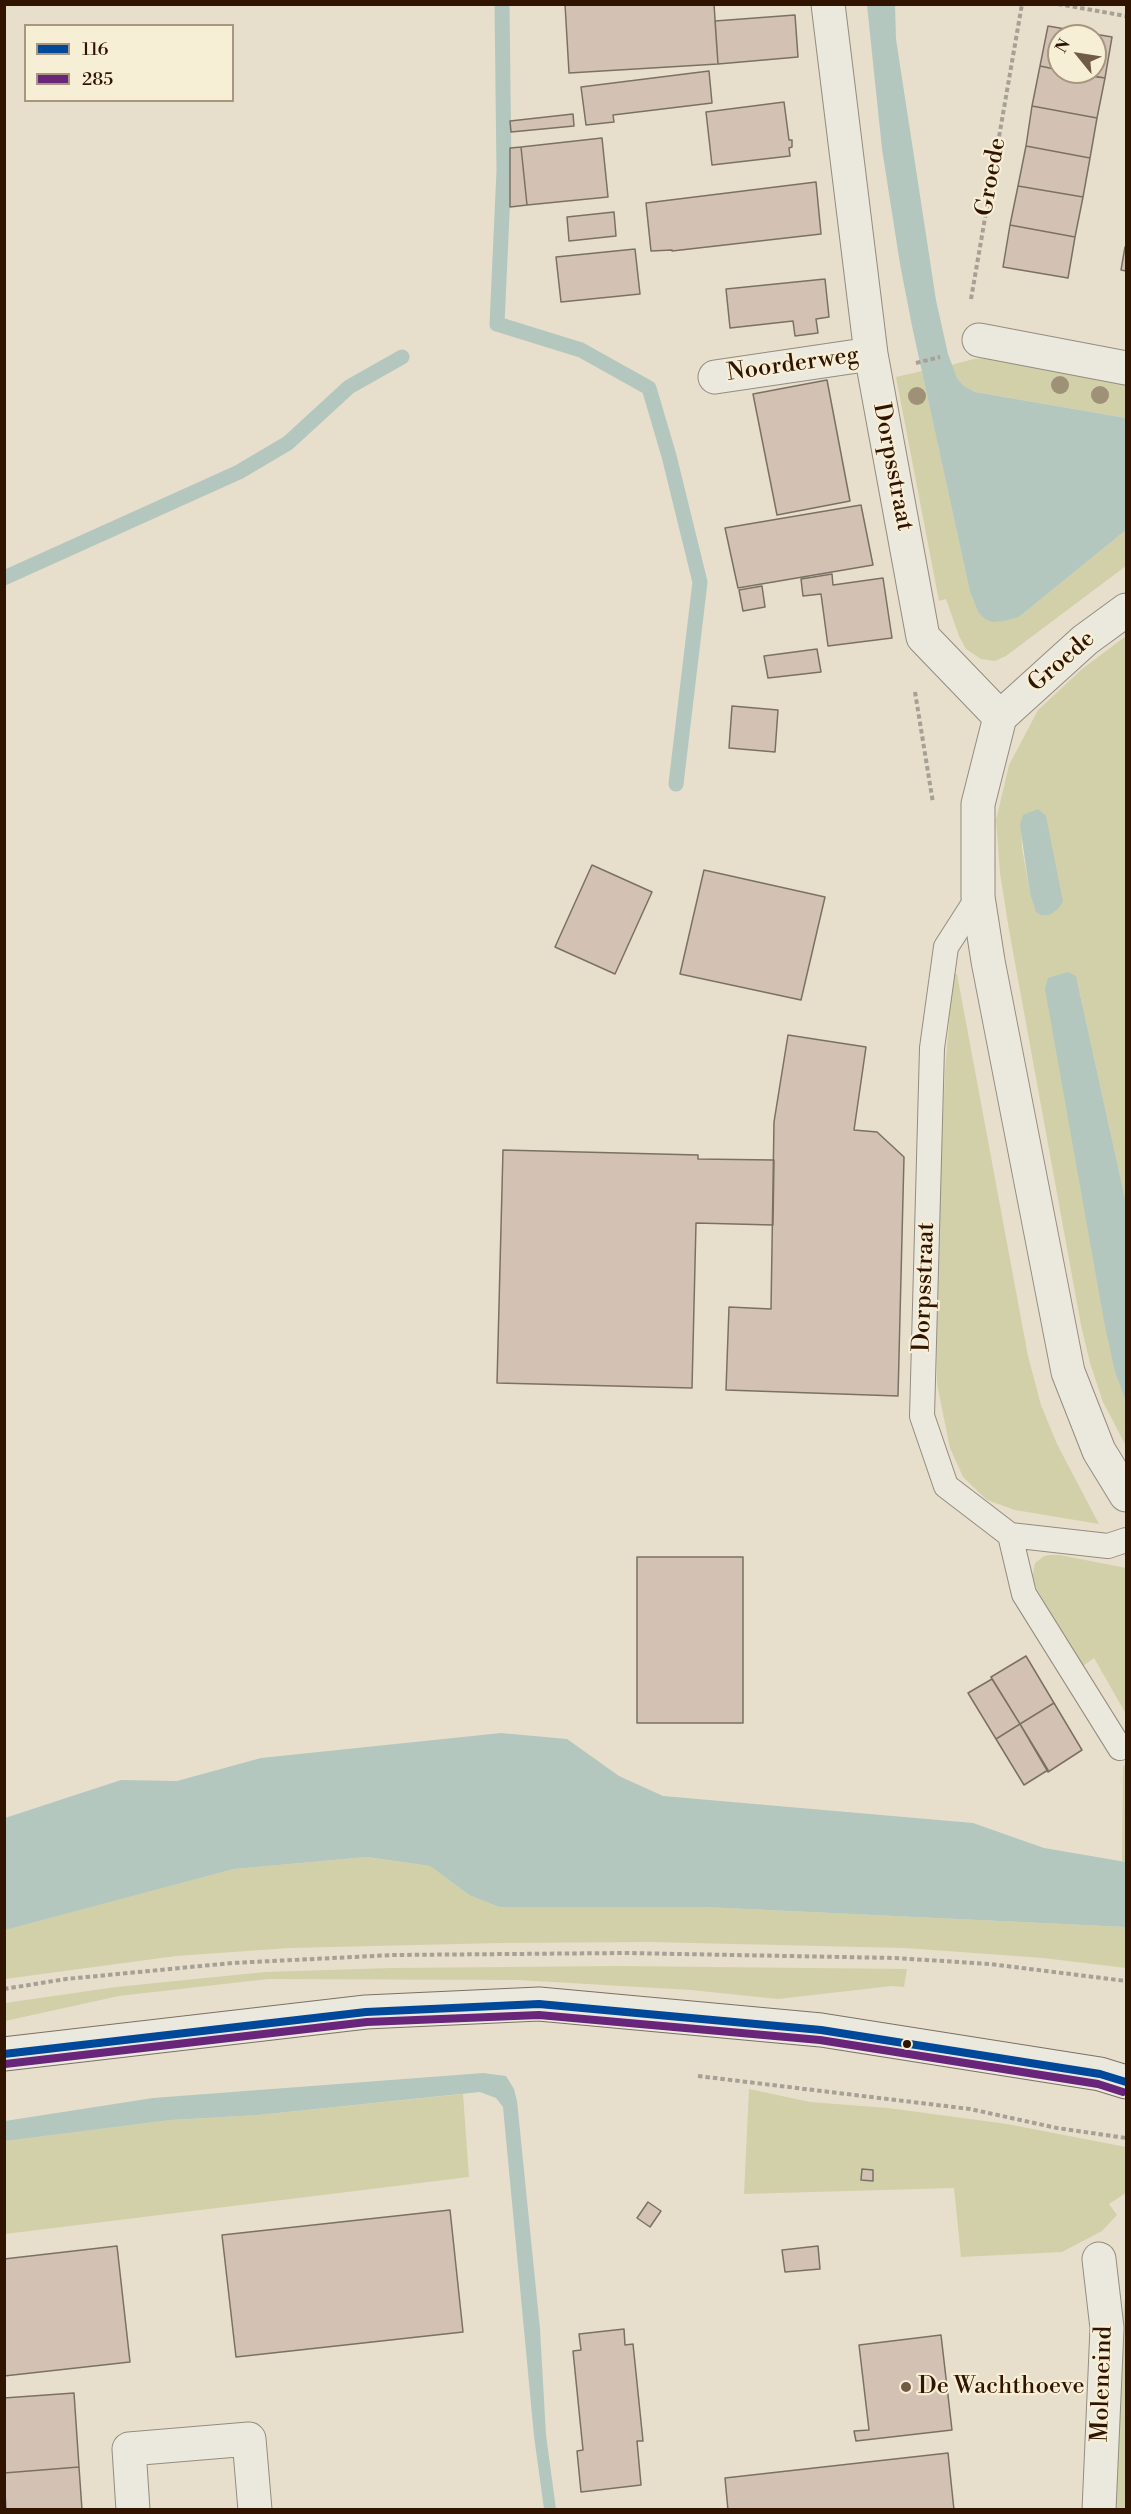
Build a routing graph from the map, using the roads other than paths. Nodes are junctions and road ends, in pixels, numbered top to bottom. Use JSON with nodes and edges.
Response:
{"nodes":[{"id":1,"x":828,"y":4,"type":"edge"},
{"id":2,"x":979,"y":340,"type":"dead end"},
{"id":3,"x":870,"y":354,"type":"junction"},
{"id":4,"x":1126,"y":368,"type":"edge"},
{"id":5,"x":715,"y":377,"type":"dead end"},
{"id":6,"x":1126,"y":610,"type":"edge"},
{"id":7,"x":1000,"y":717,"type":"junction"},
{"id":8,"x":978,"y":897,"type":"junction"},
{"id":9,"x":1126,"y":1495,"type":"edge"},
{"id":10,"x":1010,"y":1535,"type":"junction"},
{"id":11,"x":1126,"y":1540,"type":"edge"},
{"id":12,"x":1120,"y":1748,"type":"dead end"},
{"id":13,"x":4,"y":2054,"type":"edge"},
{"id":14,"x":1118,"y":2076,"type":"edge"},
{"id":15,"x":1100,"y":2259,"type":"dead end"},
{"id":16,"x":133,"y":2510,"type":"edge"},
{"id":17,"x":255,"y":2510,"type":"edge"},
{"id":18,"x":1099,"y":2510,"type":"edge"}],
"edges":[{"from":1,"to":3,"type":"street","name":"Dorpsstraat"},
{"from":2,"to":4,"type":"street"},
{"from":3,"to":5,"type":"street","name":"Noorderweg"},
{"from":3,"to":7,"type":"street","name":"Dorpsstraat"},
{"from":6,"to":7,"type":"street","name":"Groede"},
{"from":7,"to":8,"type":"street"},
{"from":8,"to":9,"type":"street"},
{"from":8,"to":10,"type":"lane","name":"Dorpsstraat"},
{"from":10,"to":11,"type":"lane"},
{"from":10,"to":12,"type":"lane"},
{"from":13,"to":14,"type":"street"},
{"from":15,"to":18,"type":"street","name":"Moleneind"},
{"from":16,"to":17,"type":"street"}]}
